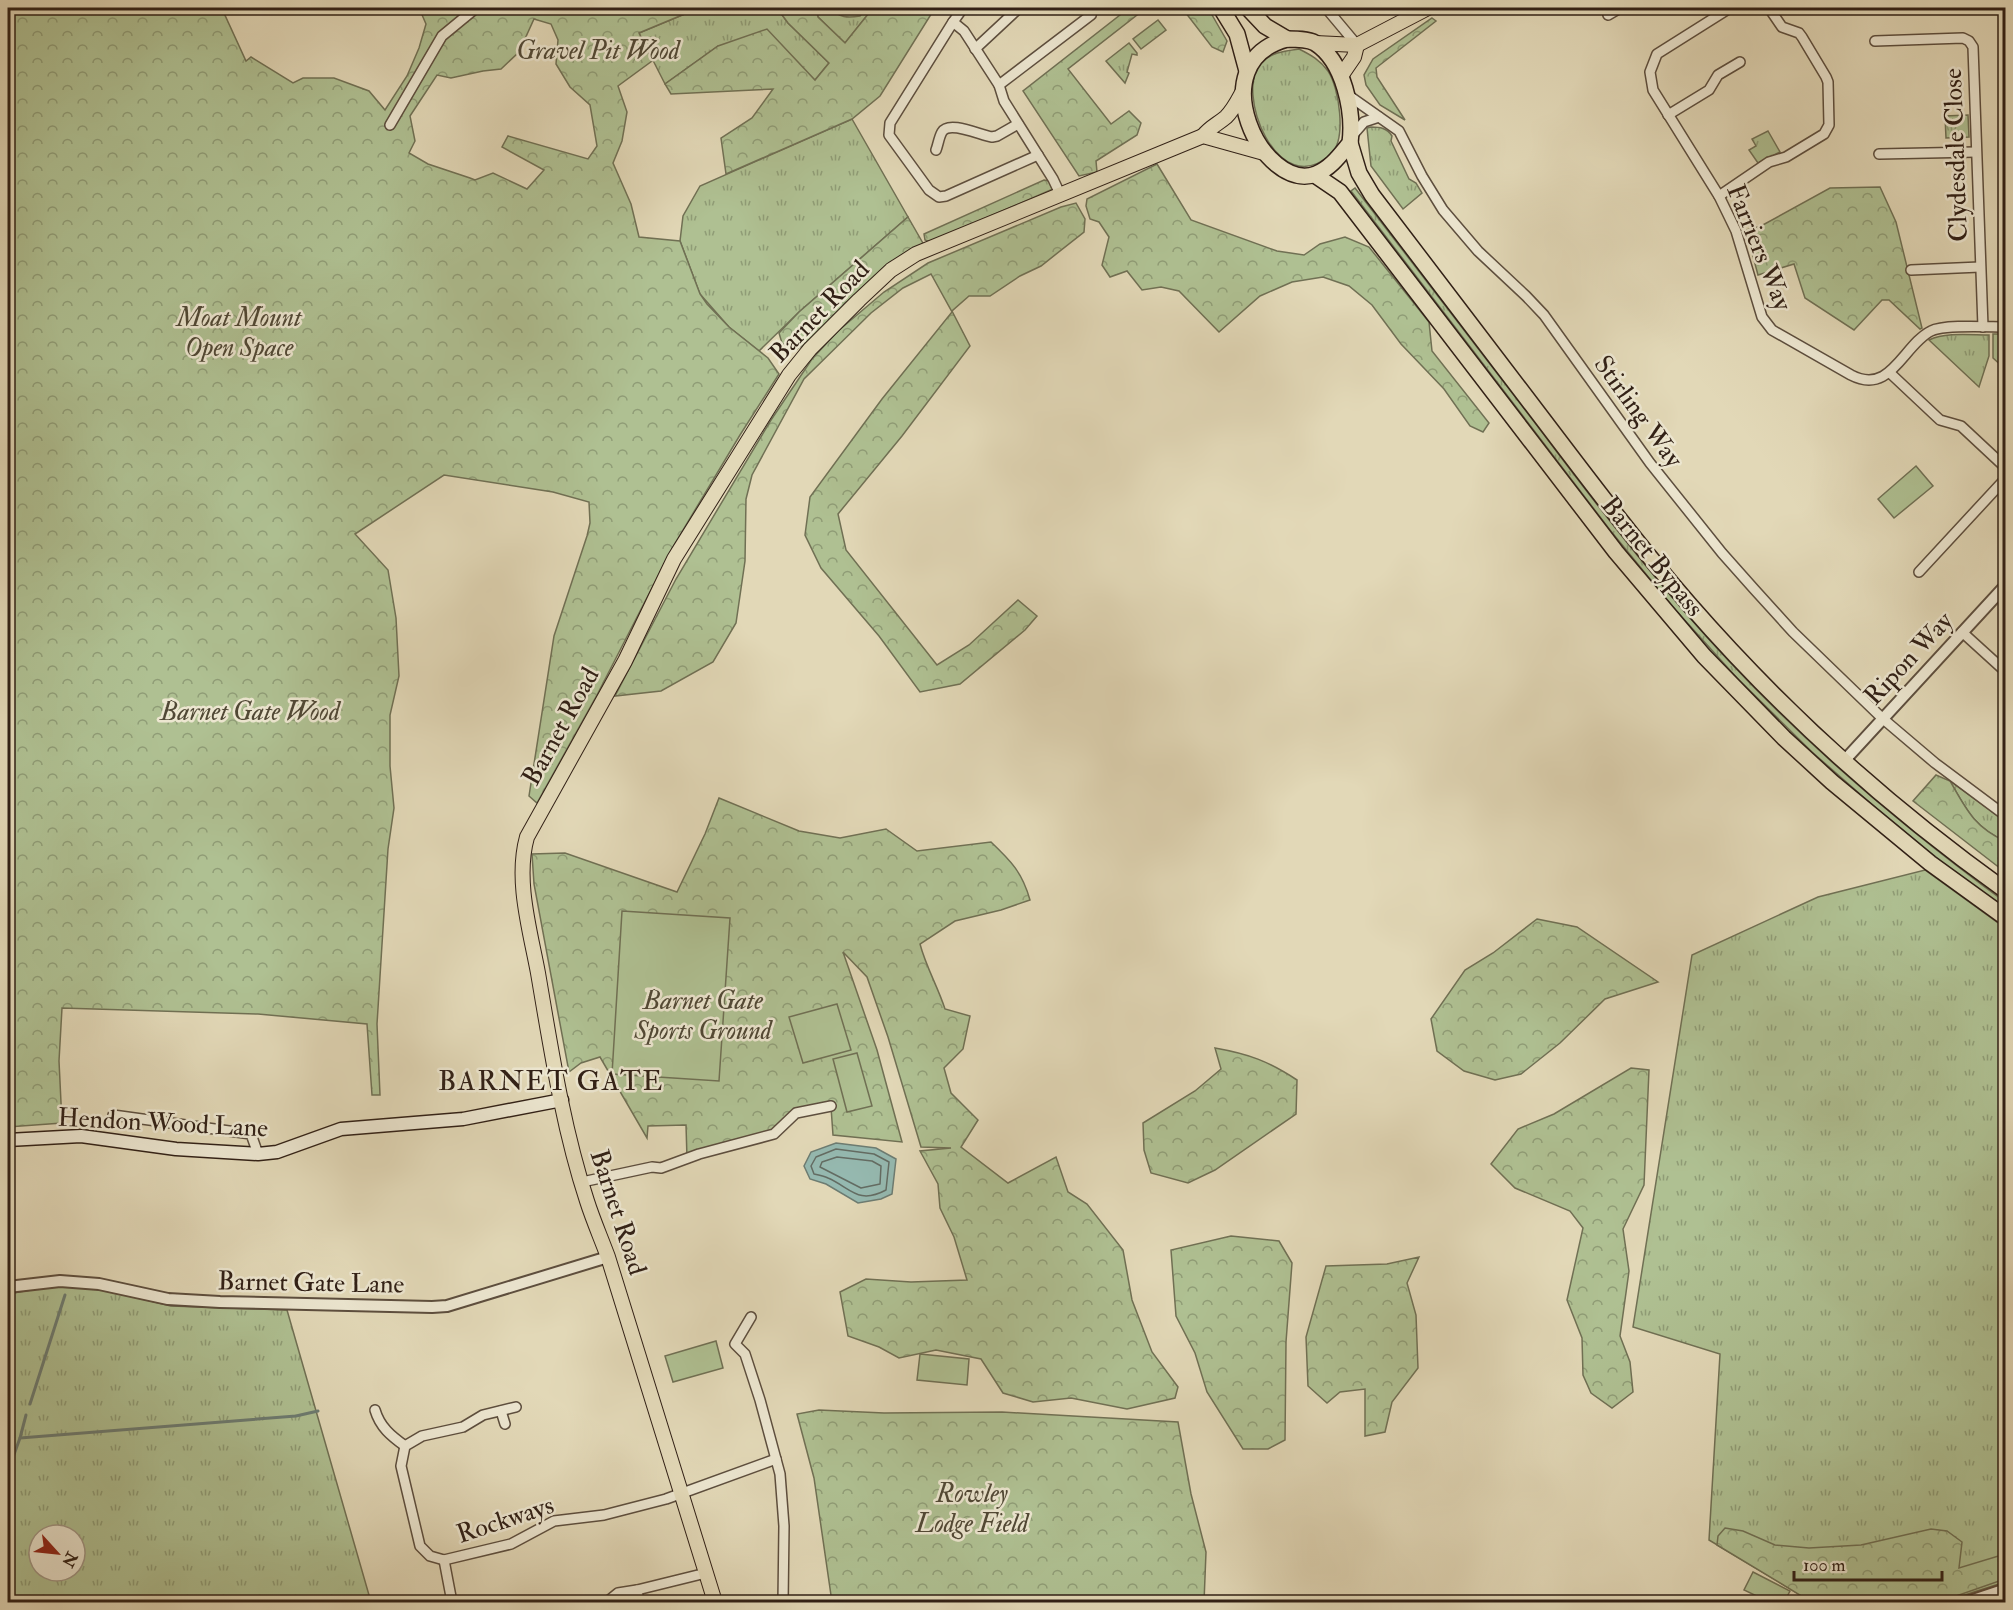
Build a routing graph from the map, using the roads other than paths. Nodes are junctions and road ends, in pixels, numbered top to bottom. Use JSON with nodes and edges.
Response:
{"nodes":[{"id":1,"x":476,"y":8,"type":"edge"},
{"id":2,"x":963,"y":8,"type":"edge"},
{"id":3,"x":1019,"y":8,"type":"edge"},
{"id":4,"x":1100,"y":8,"type":"edge"},
{"id":5,"x":1221,"y":8,"type":"edge"},
{"id":6,"x":1248,"y":8,"type":"edge"},
{"id":7,"x":1326,"y":8,"type":"edge"},
{"id":8,"x":1428,"y":8,"type":"edge"},
{"id":9,"x":1620,"y":8,"type":"edge"},
{"id":10,"x":1708,"y":8,"type":"edge"},
{"id":11,"x":1730,"y":8,"type":"edge"},
{"id":12,"x":1769,"y":8,"type":"edge"},
{"id":13,"x":1089,"y":11,"type":"edge"},
{"id":14,"x":1608,"y":15,"type":"dead end"},
{"id":15,"x":1714,"y":17,"type":"junction"},
{"id":16,"x":953,"y":22,"type":"junction"},
{"id":17,"x":1287,"y":39,"type":"junction"},
{"id":18,"x":1875,"y":41,"type":"dead end"},
{"id":19,"x":1315,"y":43,"type":"junction"},
{"id":20,"x":1357,"y":45,"type":"junction"},
{"id":21,"x":975,"y":49,"type":"junction"},
{"id":22,"x":1740,"y":62,"type":"dead end"},
{"id":23,"x":1246,"y":71,"type":"junction"},
{"id":24,"x":1341,"y":76,"type":"junction"},
{"id":25,"x":999,"y":86,"type":"junction"},
{"id":26,"x":1242,"y":91,"type":"junction"},
{"id":27,"x":1345,"y":93,"type":"junction"},
{"id":28,"x":1668,"y":115,"type":"junction"},
{"id":29,"x":1379,"y":117,"type":"junction"},
{"id":30,"x":1018,"y":124,"type":"junction"},
{"id":31,"x":390,"y":125,"type":"dead end"},
{"id":32,"x":1203,"y":136,"type":"junction"},
{"id":33,"x":1350,"y":140,"type":"junction"},
{"id":34,"x":936,"y":150,"type":"dead end"},
{"id":35,"x":1976,"y":152,"type":"junction"},
{"id":36,"x":1264,"y":153,"type":"junction"},
{"id":37,"x":1879,"y":154,"type":"dead end"},
{"id":38,"x":1038,"y":155,"type":"junction"},
{"id":39,"x":1315,"y":175,"type":"junction"},
{"id":40,"x":1061,"y":196,"type":"junction"},
{"id":41,"x":1719,"y":196,"type":"junction"},
{"id":42,"x":1980,"y":267,"type":"junction"},
{"id":43,"x":1911,"y":270,"type":"dead end"},
{"id":44,"x":1983,"y":327,"type":"junction"},
{"id":45,"x":2006,"y":327,"type":"edge"},
{"id":46,"x":1890,"y":373,"type":"junction"},
{"id":47,"x":2006,"y":468,"type":"edge"},
{"id":48,"x":2006,"y":478,"type":"edge"},
{"id":49,"x":1919,"y":572,"type":"dead end"},
{"id":50,"x":2006,"y":585,"type":"edge"},
{"id":51,"x":1962,"y":632,"type":"junction"},
{"id":52,"x":2006,"y":672,"type":"edge"},
{"id":53,"x":1882,"y":718,"type":"junction"},
{"id":54,"x":1844,"y":761,"type":"junction"},
{"id":55,"x":2006,"y":816,"type":"edge"},
{"id":56,"x":2006,"y":891,"type":"edge"},
{"id":57,"x":2006,"y":918,"type":"edge"},
{"id":58,"x":562,"y":1100,"type":"junction"},
{"id":59,"x":831,"y":1106,"type":"dead end"},
{"id":60,"x":113,"y":1116,"type":"dead end"},
{"id":61,"x":8,"y":1140,"type":"edge"},
{"id":62,"x":258,"y":1154,"type":"junction"},
{"id":63,"x":582,"y":1182,"type":"junction"},
{"id":64,"x":608,"y":1257,"type":"junction"},
{"id":65,"x":8,"y":1287,"type":"edge"},
{"id":66,"x":752,"y":1317,"type":"dead end"},
{"id":67,"x":516,"y":1407,"type":"dead end"},
{"id":68,"x":375,"y":1410,"type":"dead end"},
{"id":69,"x":501,"y":1412,"type":"junction"},
{"id":70,"x":505,"y":1424,"type":"dead end"},
{"id":71,"x":405,"y":1446,"type":"junction"},
{"id":72,"x":776,"y":1459,"type":"junction"},
{"id":73,"x":681,"y":1492,"type":"junction"},
{"id":74,"x":444,"y":1560,"type":"junction"},
{"id":75,"x":706,"y":1573,"type":"junction"},
{"id":76,"x":2006,"y":1589,"type":"edge"},
{"id":77,"x":637,"y":1590,"type":"junction"},
{"id":78,"x":452,"y":1602,"type":"edge"},
{"id":79,"x":607,"y":1602,"type":"edge"},
{"id":80,"x":639,"y":1602,"type":"edge"},
{"id":81,"x":715,"y":1602,"type":"edge"},
{"id":82,"x":783,"y":1602,"type":"edge"},
{"id":83,"x":1966,"y":1602,"type":"edge"}],
"edges":[{"from":1,"to":31,"type":"street"},
{"from":2,"to":16,"type":"street"},
{"from":3,"to":21,"type":"street"},
{"from":4,"to":13,"type":"street"},
{"from":5,"to":23,"type":"highway"},
{"from":6,"to":17,"type":"highway"},
{"from":7,"to":20,"type":"street"},
{"from":8,"to":20,"type":"main road"},
{"from":9,"to":14,"type":"street"},
{"from":10,"to":15,"type":"street"},
{"from":11,"to":15,"type":"street","name":"Farriers Way"},
{"from":12,"to":41,"type":"street"},
{"from":13,"to":25,"type":"street"},
{"from":15,"to":28,"type":"street","name":"Farriers Way"},
{"from":16,"to":21,"type":"street"},
{"from":16,"to":38,"type":"street"},
{"from":17,"to":19,"type":"highway"},
{"from":17,"to":23,"type":"highway"},
{"from":18,"to":35,"type":"street","name":"Clydesdale Close"},
{"from":19,"to":20,"type":"main road"},
{"from":19,"to":24,"type":"highway"},
{"from":20,"to":24,"type":"main road"},
{"from":21,"to":25,"type":"street"},
{"from":22,"to":28,"type":"street"},
{"from":23,"to":26,"type":"highway"},
{"from":24,"to":27,"type":"highway"},
{"from":25,"to":30,"type":"street"},
{"from":26,"to":32,"type":"main road","name":"Barnet Road"},
{"from":26,"to":36,"type":"highway"},
{"from":27,"to":29,"type":"street","name":"Stirling Way"},
{"from":27,"to":33,"type":"highway"},
{"from":28,"to":41,"type":"street","name":"Farriers Way"},
{"from":29,"to":33,"type":"street"},
{"from":29,"to":53,"type":"street","name":"Stirling Way"},
{"from":30,"to":34,"type":"street"},
{"from":30,"to":38,"type":"street"},
{"from":32,"to":36,"type":"main road"},
{"from":32,"to":40,"type":"main road","name":"Barnet Road"},
{"from":33,"to":39,"type":"highway"},
{"from":33,"to":54,"type":"highway","name":"Barnet Bypass"},
{"from":35,"to":37,"type":"street"},
{"from":35,"to":42,"type":"street","name":"Clydesdale Close"},
{"from":36,"to":39,"type":"highway"},
{"from":38,"to":40,"type":"street"},
{"from":39,"to":57,"type":"highway","name":"Barnet Bypass"},
{"from":40,"to":58,"type":"main road","name":"Barnet Road"},
{"from":41,"to":46,"type":"street","name":"Farriers Way"},
{"from":42,"to":43,"type":"street"},
{"from":42,"to":44,"type":"street","name":"Clydesdale Close"},
{"from":44,"to":45,"type":"street"},
{"from":44,"to":46,"type":"street"},
{"from":46,"to":47,"type":"street"},
{"from":48,"to":49,"type":"street"},
{"from":50,"to":51,"type":"street","name":"Ripon Way"},
{"from":51,"to":52,"type":"street"},
{"from":51,"to":53,"type":"street","name":"Ripon Way"},
{"from":53,"to":54,"type":"street","name":"Ripon Way"},
{"from":53,"to":55,"type":"street","name":"Stirling Way"},
{"from":54,"to":56,"type":"highway","name":"Barnet Bypass"},
{"from":58,"to":62,"type":"main road","name":"Hendon Wood Lane"},
{"from":58,"to":63,"type":"main road","name":"Barnet Road"},
{"from":59,"to":63,"type":"street"},
{"from":60,"to":62,"type":"street"},
{"from":61,"to":62,"type":"main road","name":"Hendon Wood Lane"},
{"from":63,"to":64,"type":"main road","name":"Barnet Road"},
{"from":64,"to":65,"type":"street","name":"Barnet Gate Lane"},
{"from":64,"to":73,"type":"main road","name":"Barnet Road"},
{"from":66,"to":72,"type":"street"},
{"from":67,"to":69,"type":"street"},
{"from":68,"to":71,"type":"street"},
{"from":69,"to":70,"type":"street"},
{"from":69,"to":71,"type":"street"},
{"from":71,"to":74,"type":"street","name":"Rockways"},
{"from":72,"to":73,"type":"street","name":"Rockways"},
{"from":72,"to":82,"type":"street"},
{"from":73,"to":74,"type":"street","name":"Rockways"},
{"from":73,"to":75,"type":"main road","name":"Barnet Road"},
{"from":74,"to":78,"type":"street"},
{"from":75,"to":77,"type":"street"},
{"from":75,"to":81,"type":"main road","name":"Barnet Road"},
{"from":76,"to":83,"type":"street"},
{"from":77,"to":79,"type":"street"},
{"from":77,"to":80,"type":"street"}]}
